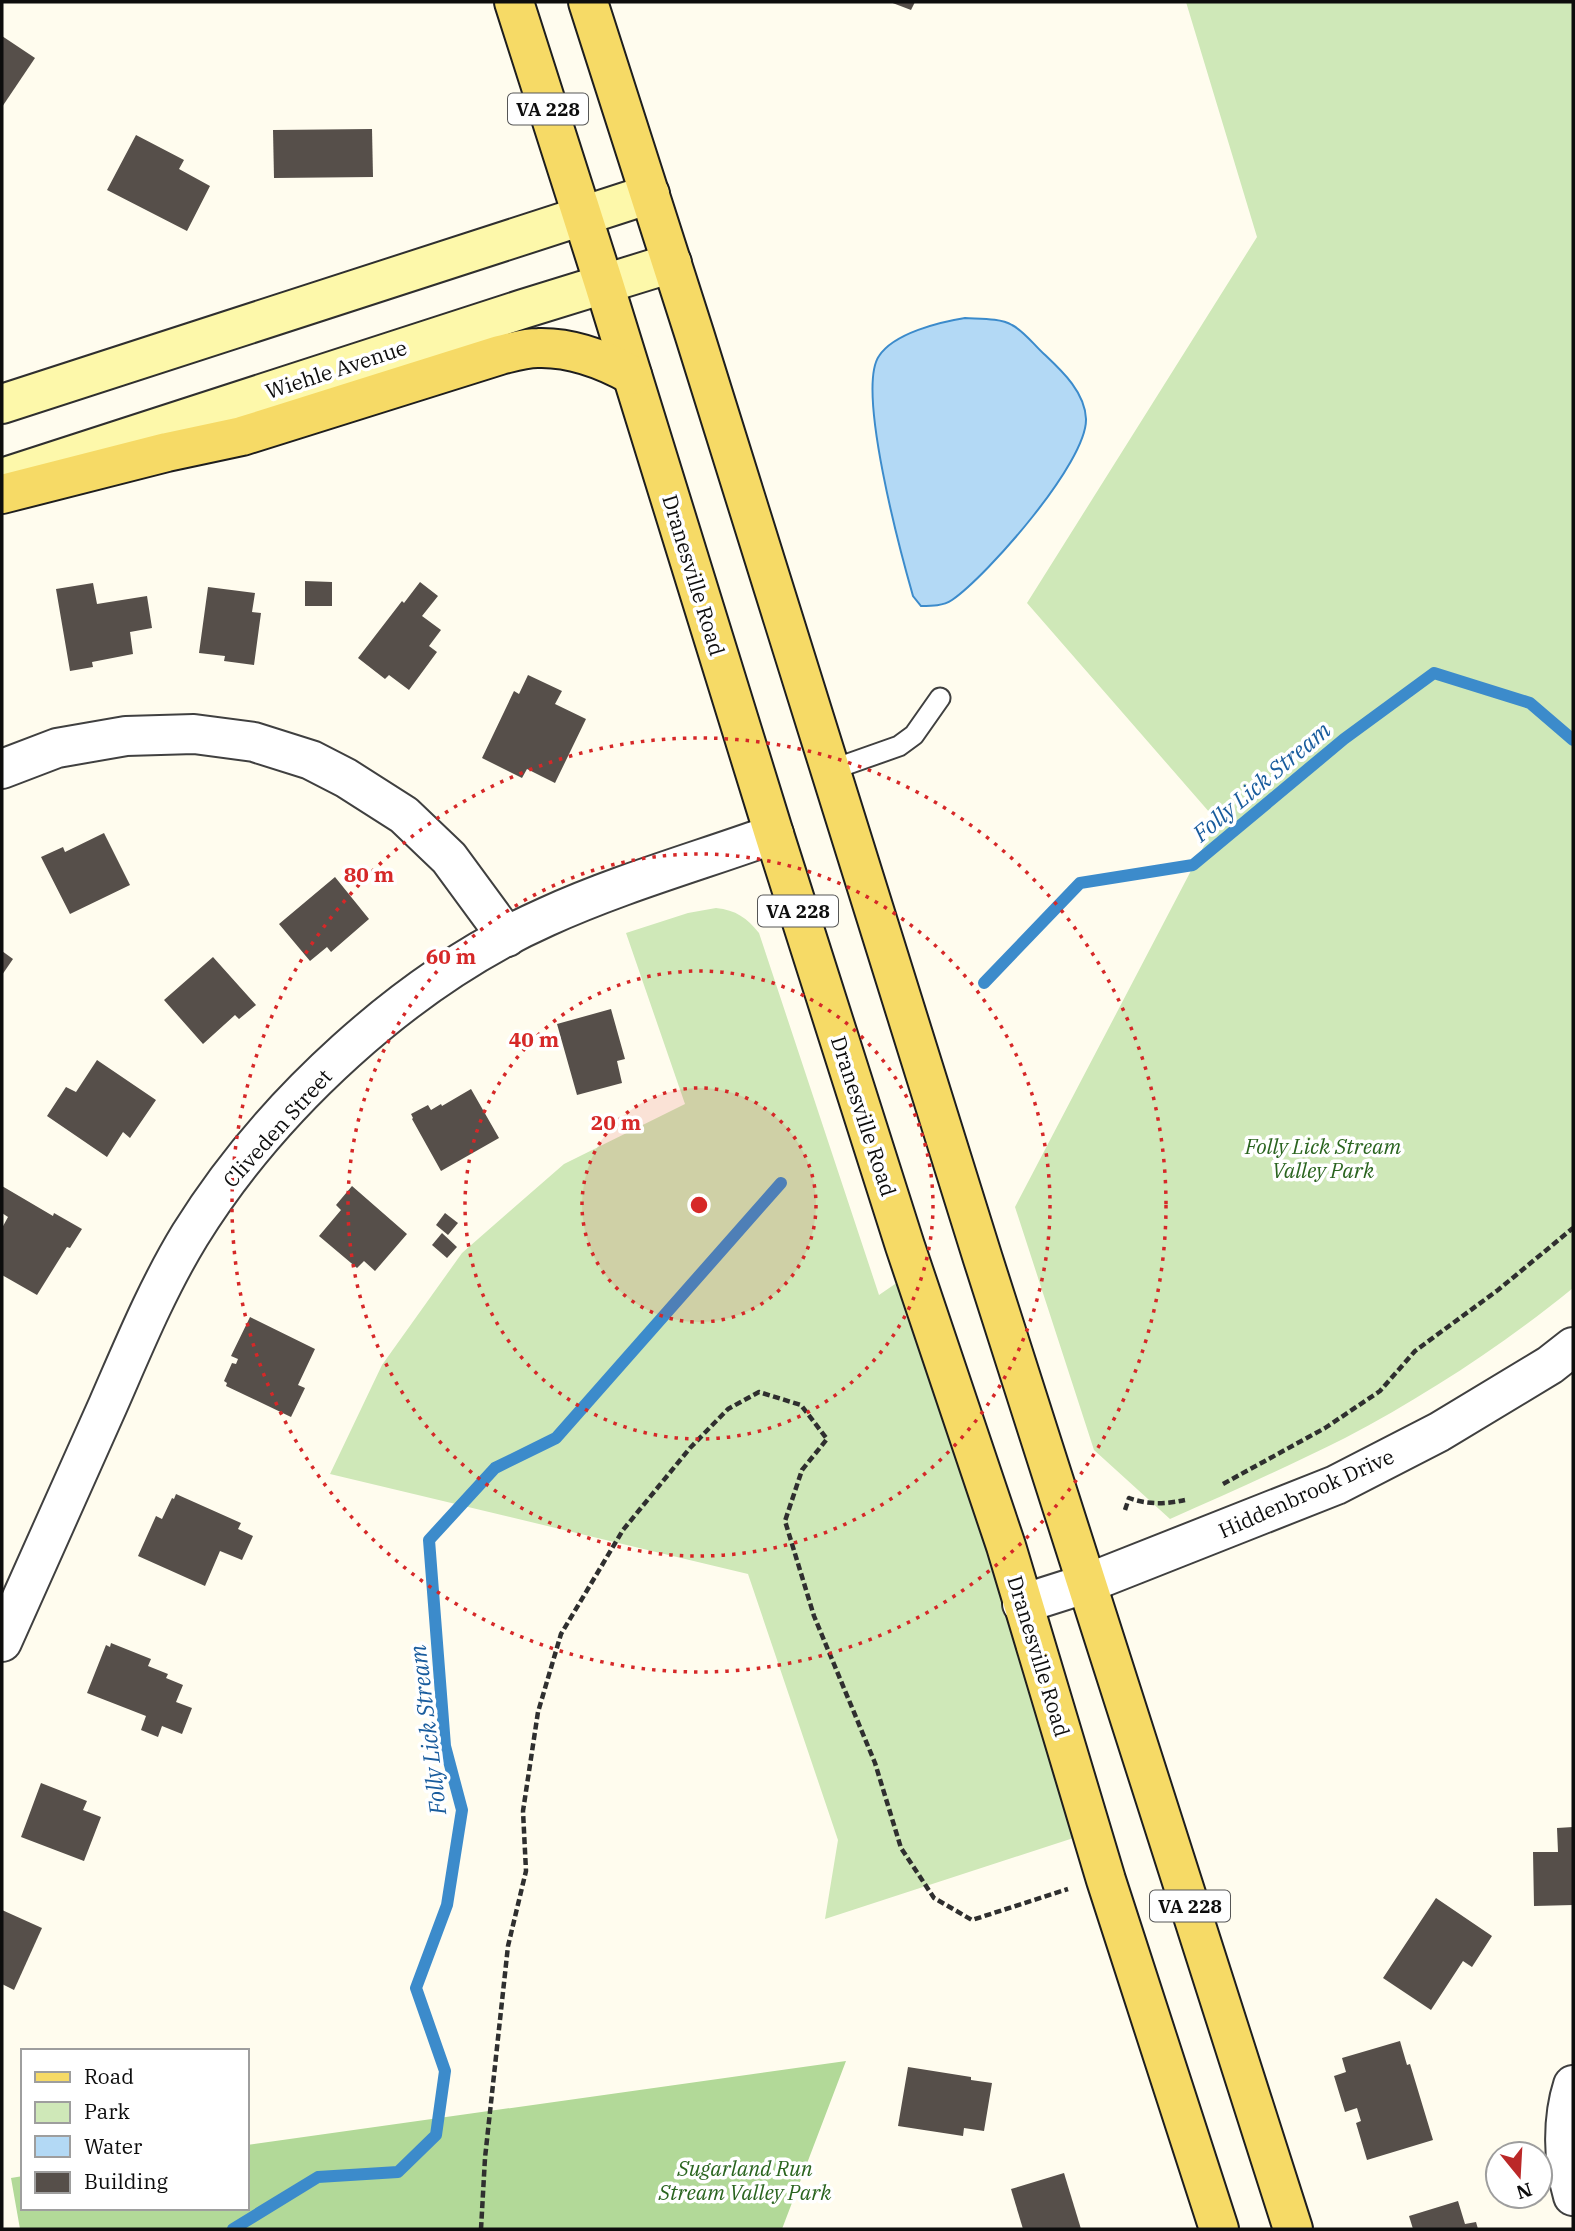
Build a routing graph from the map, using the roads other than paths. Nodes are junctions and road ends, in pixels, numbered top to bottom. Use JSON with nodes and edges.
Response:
{"nodes":[{"id":1,"x":514,"y":2,"type":"edge"},
{"id":2,"x":588,"y":2,"type":"edge"},
{"id":3,"x":650,"y":194,"type":"junction"},
{"id":4,"x":581,"y":216,"type":"junction"},
{"id":5,"x":672,"y":263,"type":"junction"},
{"id":6,"x":604,"y":285,"type":"junction"},
{"id":7,"x":632,"y":375,"type":"junction"},
{"id":8,"x":2,"y":404,"type":"edge"},
{"id":9,"x":2,"y":478,"type":"edge"},
{"id":10,"x":2,"y":494,"type":"edge"},
{"id":11,"x":940,"y":698,"type":"dead end"},
{"id":12,"x":2,"y":769,"type":"edge"},
{"id":13,"x":831,"y":770,"type":"junction"},
{"id":14,"x":774,"y":834,"type":"junction"},
{"id":15,"x":507,"y":937,"type":"junction"},
{"id":16,"x":1573,"y":1348,"type":"edge"},
{"id":17,"x":1088,"y":1583,"type":"junction"},
{"id":18,"x":1022,"y":1604,"type":"junction"},
{"id":19,"x":2,"y":1642,"type":"edge"},
{"id":20,"x":1573,"y":2085,"type":"edge"},
{"id":21,"x":1573,"y":2196,"type":"edge"},
{"id":22,"x":1219,"y":2229,"type":"edge"},
{"id":23,"x":1293,"y":2229,"type":"edge"}],
"edges":[{"from":1,"to":4,"type":"main road","name":"Dranesville Road","number":"VA 228"},
{"from":2,"to":3,"type":"main road","number":"VA 228"},
{"from":3,"to":4,"type":"main road"},
{"from":3,"to":5,"type":"main road","number":"VA 228"},
{"from":4,"to":6,"type":"main road","name":"Dranesville Road","number":"VA 228"},
{"from":4,"to":8,"type":"main road"},
{"from":5,"to":6,"type":"main road","name":"Wiehle Avenue"},
{"from":5,"to":13,"type":"main road","number":"VA 228"},
{"from":6,"to":7,"type":"main road","name":"Dranesville Road","number":"VA 228"},
{"from":6,"to":9,"type":"main road","name":"Wiehle Avenue"},
{"from":7,"to":10,"type":"main road"},
{"from":7,"to":14,"type":"main road","name":"Dranesville Road","number":"VA 228"},
{"from":11,"to":13,"type":"lane"},
{"from":12,"to":15,"type":"street"},
{"from":13,"to":17,"type":"main road","number":"VA 228"},
{"from":14,"to":15,"type":"street","name":"Cliveden Street"},
{"from":14,"to":18,"type":"main road","name":"Dranesville Road","number":"VA 228"},
{"from":15,"to":19,"type":"street","name":"Cliveden Street"},
{"from":16,"to":17,"type":"street","name":"Hiddenbrook Drive"},
{"from":17,"to":18,"type":"street","name":"Hiddenbrook Drive"},
{"from":17,"to":23,"type":"main road","number":"VA 228"},
{"from":18,"to":22,"type":"main road","name":"Dranesville Road","number":"VA 228"},
{"from":20,"to":21,"type":"street"}]}
